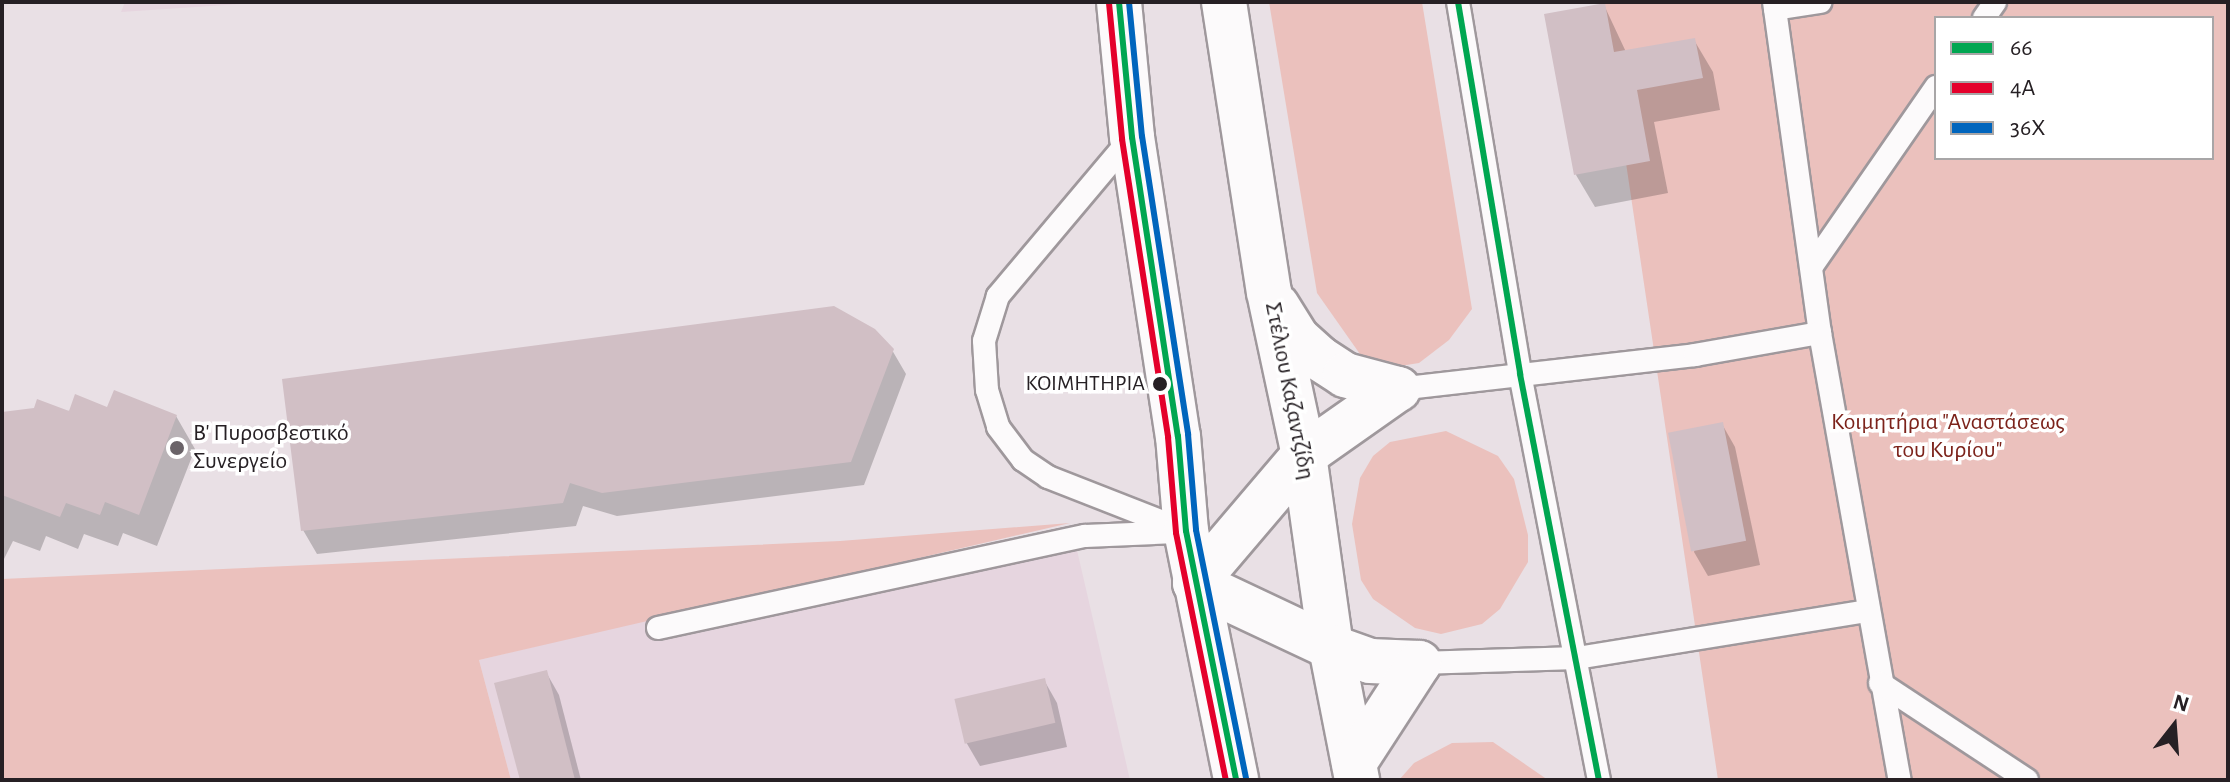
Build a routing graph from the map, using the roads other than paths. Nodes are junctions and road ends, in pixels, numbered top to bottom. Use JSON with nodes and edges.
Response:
{"nodes":[{"id":1,"x":1119,"y":2,"type":"edge"},
{"id":2,"x":1224,"y":2,"type":"edge"},
{"id":3,"x":1458,"y":2,"type":"edge"},
{"id":4,"x":1820,"y":2,"type":"edge"},
{"id":5,"x":1774,"y":6,"type":"edge"},
{"id":6,"x":1934,"y":90,"type":"edge"},
{"id":7,"x":1132,"y":137,"type":"junction"},
{"id":8,"x":1812,"y":266,"type":"junction"},
{"id":9,"x":1269,"y":292,"type":"junction"},
{"id":10,"x":1820,"y":333,"type":"junction"},
{"id":11,"x":1520,"y":374,"type":"junction"},
{"id":12,"x":1398,"y":389,"type":"junction"},
{"id":13,"x":1304,"y":455,"type":"junction"},
{"id":14,"x":1186,"y":531,"type":"junction"},
{"id":15,"x":1195,"y":583,"type":"junction"},
{"id":16,"x":1867,"y":611,"type":"junction"},
{"id":17,"x":658,"y":628,"type":"dead end"},
{"id":18,"x":1331,"y":647,"type":"junction"},
{"id":19,"x":1577,"y":658,"type":"junction"},
{"id":20,"x":1419,"y":663,"type":"junction"},
{"id":21,"x":1880,"y":683,"type":"junction"},
{"id":22,"x":1355,"y":771,"type":"edge"},
{"id":23,"x":1236,"y":780,"type":"edge"},
{"id":24,"x":1599,"y":780,"type":"edge"},
{"id":25,"x":1900,"y":780,"type":"edge"},
{"id":26,"x":2027,"y":780,"type":"edge"}],
"edges":[{"from":1,"to":7,"type":"main road"},
{"from":2,"to":9,"type":"main road","name":"Στέλιου Καζαντζίδη"},
{"from":3,"to":11,"type":"lane"},
{"from":4,"to":5,"type":"lane"},
{"from":5,"to":8,"type":"lane"},
{"from":6,"to":8,"type":"lane"},
{"from":7,"to":14,"type":"main road"},
{"from":7,"to":14,"type":"lane"},
{"from":8,"to":10,"type":"lane"},
{"from":9,"to":12,"type":"main road"},
{"from":9,"to":13,"type":"main road","name":"Στέλιου Καζαντζίδη"},
{"from":10,"to":11,"type":"lane"},
{"from":10,"to":16,"type":"lane"},
{"from":11,"to":12,"type":"lane"},
{"from":11,"to":19,"type":"lane"},
{"from":12,"to":13,"type":"main road"},
{"from":13,"to":15,"type":"main road"},
{"from":13,"to":18,"type":"main road","name":"Στέλιου Καζαντζίδη"},
{"from":14,"to":15,"type":"main road"},
{"from":14,"to":17,"type":"lane"},
{"from":15,"to":18,"type":"main road"},
{"from":15,"to":23,"type":"main road"},
{"from":16,"to":19,"type":"lane"},
{"from":16,"to":21,"type":"lane"},
{"from":18,"to":20,"type":"main road"},
{"from":18,"to":22,"type":"main road","name":"Στέλιου Καζαντζίδη"},
{"from":19,"to":20,"type":"lane"},
{"from":19,"to":24,"type":"lane"},
{"from":20,"to":22,"type":"main road"},
{"from":21,"to":25,"type":"lane"},
{"from":21,"to":26,"type":"lane"}]}
